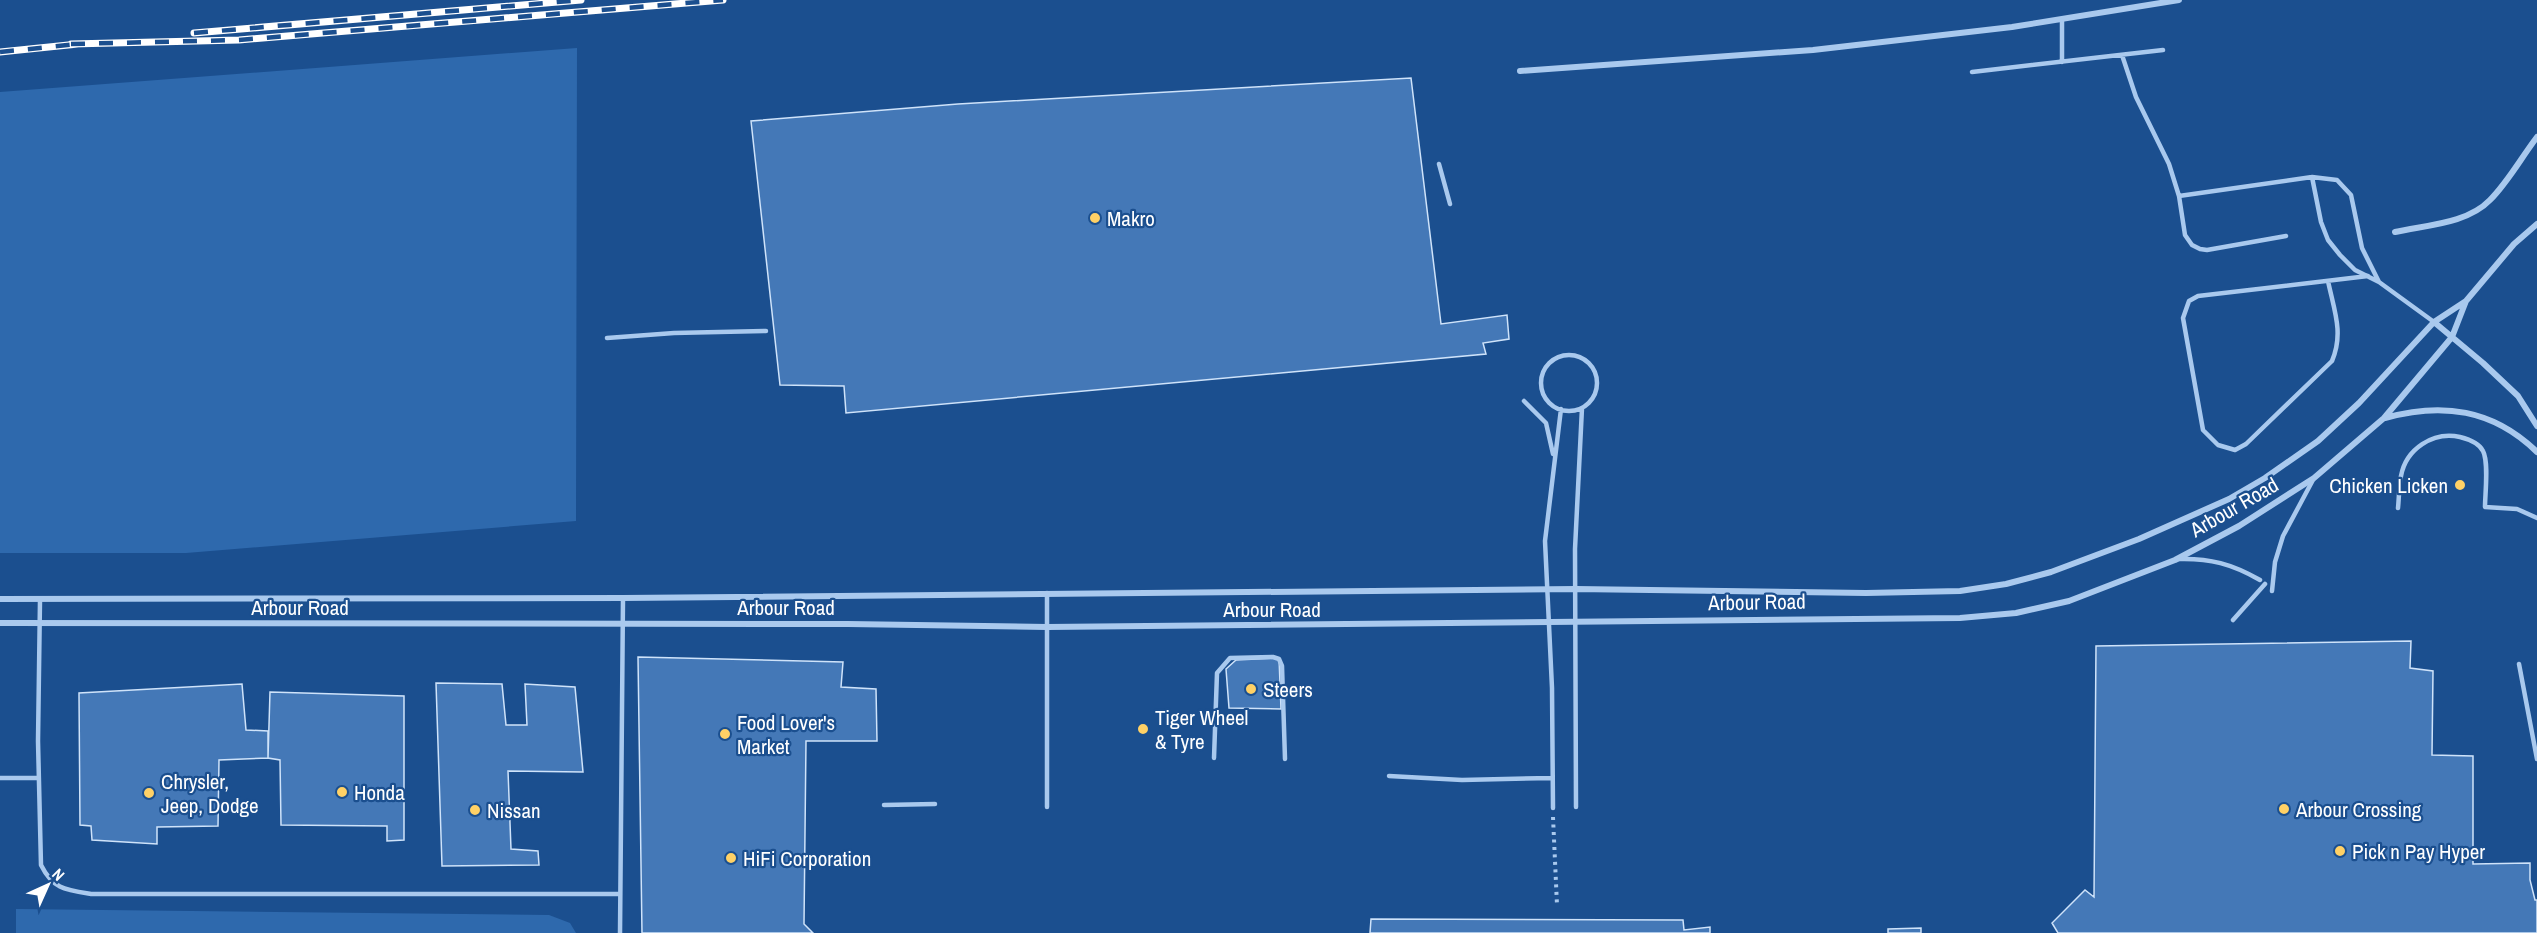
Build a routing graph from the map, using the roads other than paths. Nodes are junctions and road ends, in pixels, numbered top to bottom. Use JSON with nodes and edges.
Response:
{"nodes":[{"id":1,"x":2179,"y":0,"type":"edge"},
{"id":2,"x":2062,"y":19,"type":"junction"},
{"id":3,"x":2163,"y":50,"type":"dead end"},
{"id":4,"x":2122,"y":55,"type":"junction"},
{"id":5,"x":2062,"y":62,"type":"junction"},
{"id":6,"x":1520,"y":71,"type":"dead end"},
{"id":7,"x":1972,"y":72,"type":"dead end"},
{"id":8,"x":2537,"y":137,"type":"edge"},
{"id":9,"x":1439,"y":164,"type":"dead end"},
{"id":10,"x":2312,"y":177,"type":"junction"},
{"id":11,"x":2179,"y":196,"type":"junction"},
{"id":12,"x":1450,"y":204,"type":"dead end"},
{"id":13,"x":2537,"y":224,"type":"edge"},
{"id":14,"x":2395,"y":232,"type":"dead end"},
{"id":15,"x":2286,"y":236,"type":"dead end"},
{"id":16,"x":2368,"y":276,"type":"junction"},
{"id":17,"x":2328,"y":281,"type":"junction"},
{"id":18,"x":2379,"y":282,"type":"junction"},
{"id":19,"x":2466,"y":301,"type":"junction"},
{"id":20,"x":2434,"y":322,"type":"junction"},
{"id":21,"x":766,"y":332,"type":"dead end"},
{"id":22,"x":607,"y":338,"type":"dead end"},
{"id":23,"x":2452,"y":338,"type":"junction"},
{"id":24,"x":1524,"y":400,"type":"dead end"},
{"id":25,"x":1582,"y":408,"type":"junction"},
{"id":26,"x":1560,"y":409,"type":"junction"},
{"id":27,"x":2384,"y":418,"type":"junction"},
{"id":28,"x":2537,"y":426,"type":"edge"},
{"id":29,"x":2537,"y":452,"type":"edge"},
{"id":30,"x":1554,"y":460,"type":"junction"},
{"id":31,"x":2314,"y":478,"type":"junction"},
{"id":32,"x":2398,"y":508,"type":"dead end"},
{"id":33,"x":2537,"y":518,"type":"edge"},
{"id":34,"x":2175,"y":560,"type":"junction"},
{"id":35,"x":1546,"y":589,"type":"junction"},
{"id":36,"x":1576,"y":589,"type":"junction"},
{"id":37,"x":2272,"y":591,"type":"dead end"},
{"id":38,"x":1047,"y":593,"type":"junction"},
{"id":39,"x":623,"y":598,"type":"junction"},
{"id":40,"x":0,"y":599,"type":"edge"},
{"id":41,"x":40,"y":600,"type":"junction"},
{"id":42,"x":2233,"y":620,"type":"dead end"},
{"id":43,"x":1548,"y":622,"type":"junction"},
{"id":44,"x":1576,"y":623,"type":"junction"},
{"id":45,"x":0,"y":624,"type":"edge"},
{"id":46,"x":39,"y":624,"type":"junction"},
{"id":47,"x":622,"y":624,"type":"junction"},
{"id":48,"x":1047,"y":627,"type":"junction"},
{"id":49,"x":2519,"y":664,"type":"dead end"},
{"id":50,"x":1214,"y":758,"type":"dead end"},
{"id":51,"x":1285,"y":759,"type":"dead end"},
{"id":52,"x":2537,"y":759,"type":"edge"},
{"id":53,"x":1389,"y":776,"type":"dead end"},
{"id":54,"x":0,"y":778,"type":"edge"},
{"id":55,"x":39,"y":778,"type":"junction"},
{"id":56,"x":1552,"y":778,"type":"junction"},
{"id":57,"x":935,"y":804,"type":"dead end"},
{"id":58,"x":884,"y":805,"type":"dead end"},
{"id":59,"x":1047,"y":807,"type":"dead end"},
{"id":60,"x":1576,"y":807,"type":"dead end"},
{"id":61,"x":1553,"y":808,"type":"road end"},
{"id":62,"x":620,"y":894,"type":"junction"},
{"id":63,"x":620,"y":933,"type":"edge"}],
"edges":[{"from":1,"to":2,"type":"street"},
{"from":2,"to":5,"type":"lane"},
{"from":2,"to":6,"type":"street"},
{"from":3,"to":4,"type":"lane"},
{"from":4,"to":5,"type":"lane"},
{"from":4,"to":11,"type":"lane"},
{"from":5,"to":7,"type":"lane"},
{"from":8,"to":14,"type":"street"},
{"from":9,"to":12,"type":"lane"},
{"from":10,"to":11,"type":"lane"},
{"from":10,"to":16,"type":"lane"},
{"from":10,"to":18,"type":"lane"},
{"from":11,"to":15,"type":"lane"},
{"from":13,"to":19,"type":"street"},
{"from":16,"to":17,"type":"lane"},
{"from":16,"to":18,"type":"lane"},
{"from":17,"to":17,"type":"lane"},
{"from":18,"to":20,"type":"lane"},
{"from":19,"to":20,"type":"street","name":"Arbour Road"},
{"from":19,"to":23,"type":"street","name":"Arbour Road"},
{"from":20,"to":23,"type":"street"},
{"from":20,"to":36,"type":"street","name":"Arbour Road"},
{"from":21,"to":22,"type":"lane"},
{"from":23,"to":27,"type":"street","name":"Arbour Road"},
{"from":23,"to":28,"type":"street"},
{"from":24,"to":30,"type":"lane"},
{"from":25,"to":26,"type":"lane"},
{"from":25,"to":26,"type":"lane"},
{"from":25,"to":36,"type":"lane"},
{"from":26,"to":30,"type":"lane"},
{"from":27,"to":29,"type":"street"},
{"from":27,"to":31,"type":"street","name":"Arbour Road"},
{"from":30,"to":35,"type":"lane"},
{"from":31,"to":34,"type":"street","name":"Arbour Road"},
{"from":31,"to":37,"type":"lane"},
{"from":32,"to":33,"type":"lane"},
{"from":34,"to":42,"type":"lane"},
{"from":34,"to":44,"type":"street","name":"Arbour Road"},
{"from":35,"to":36,"type":"street","name":"Arbour Road"},
{"from":35,"to":38,"type":"street","name":"Arbour Road"},
{"from":35,"to":43,"type":"lane"},
{"from":36,"to":44,"type":"lane"},
{"from":38,"to":39,"type":"street","name":"Arbour Road"},
{"from":38,"to":48,"type":"lane"},
{"from":39,"to":41,"type":"street","name":"Arbour Road"},
{"from":39,"to":47,"type":"lane"},
{"from":40,"to":41,"type":"street","name":"Arbour Road"},
{"from":41,"to":46,"type":"lane"},
{"from":43,"to":44,"type":"street","name":"Arbour Road"},
{"from":43,"to":48,"type":"street","name":"Arbour Road"},
{"from":43,"to":56,"type":"lane"},
{"from":44,"to":60,"type":"lane"},
{"from":45,"to":46,"type":"street","name":"Arbour Road"},
{"from":46,"to":47,"type":"street","name":"Arbour Road"},
{"from":46,"to":55,"type":"lane"},
{"from":47,"to":48,"type":"street","name":"Arbour Road"},
{"from":47,"to":62,"type":"lane"},
{"from":48,"to":59,"type":"lane"},
{"from":49,"to":52,"type":"lane"},
{"from":50,"to":51,"type":"lane"},
{"from":53,"to":56,"type":"lane"},
{"from":54,"to":55,"type":"lane"},
{"from":55,"to":62,"type":"lane"},
{"from":56,"to":61,"type":"lane"},
{"from":57,"to":58,"type":"lane"},
{"from":62,"to":63,"type":"lane"}]}
